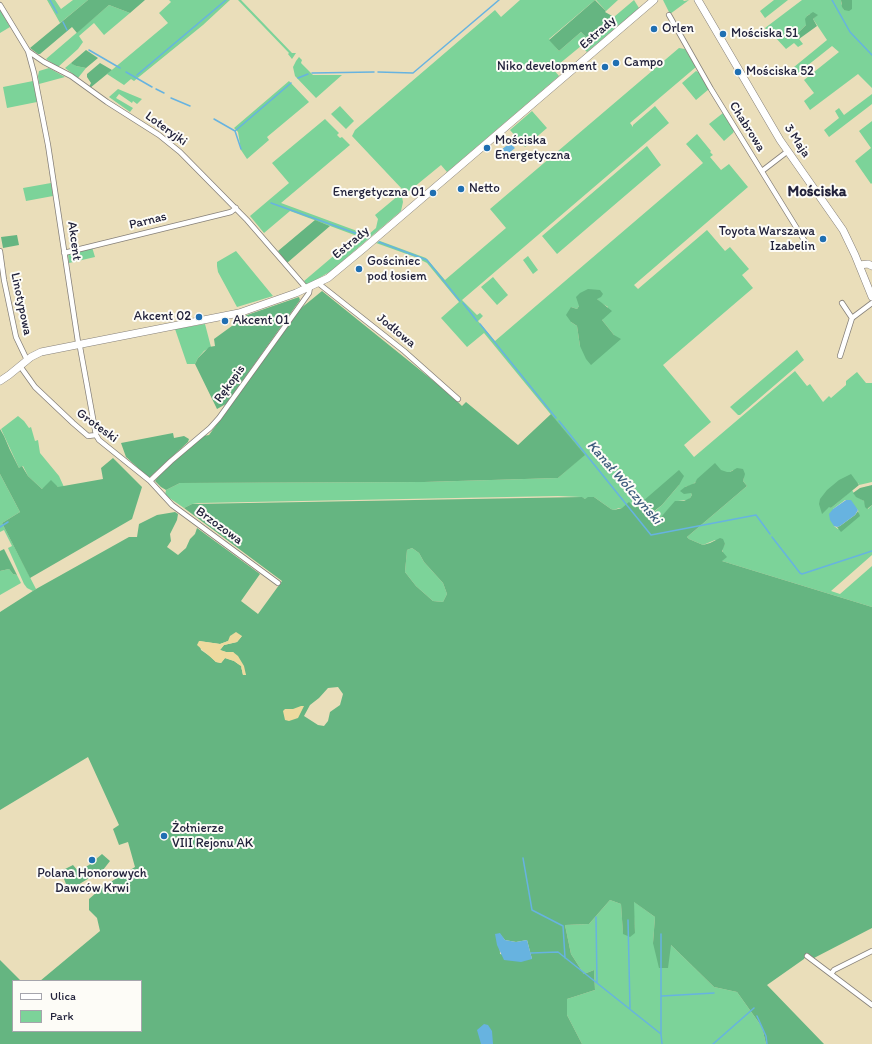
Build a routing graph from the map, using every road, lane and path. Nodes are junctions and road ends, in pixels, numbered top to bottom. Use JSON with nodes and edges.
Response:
{"nodes":[{"id":1,"x":654,"y":0,"type":"edge"},
{"id":2,"x":698,"y":0,"type":"edge"},
{"id":3,"x":0,"y":5,"type":"edge"},
{"id":4,"x":669,"y":15,"type":"dead end"},
{"id":5,"x":28,"y":51,"type":"junction"},
{"id":6,"x":788,"y":151,"type":"junction"},
{"id":7,"x":762,"y":171,"type":"junction"},
{"id":8,"x":236,"y":208,"type":"junction"},
{"id":9,"x":809,"y":248,"type":"dead end"},
{"id":10,"x":0,"y":251,"type":"edge"},
{"id":11,"x":64,"y":253,"type":"junction"},
{"id":12,"x":859,"y":265,"type":"junction"},
{"id":13,"x":872,"y":266,"type":"edge"},
{"id":14,"x":318,"y":283,"type":"junction"},
{"id":15,"x":309,"y":288,"type":"junction"},
{"id":16,"x":872,"y":297,"type":"edge"},
{"id":17,"x":842,"y":303,"type":"dead end"},
{"id":18,"x":872,"y":303,"type":"edge"},
{"id":19,"x":852,"y":318,"type":"junction"},
{"id":20,"x":79,"y":344,"type":"junction"},
{"id":21,"x":840,"y":356,"type":"dead end"},
{"id":22,"x":27,"y":360,"type":"junction"},
{"id":23,"x":20,"y":366,"type":"junction"},
{"id":24,"x":0,"y":381,"type":"edge"},
{"id":25,"x":458,"y":399,"type":"dead end"},
{"id":26,"x":96,"y":436,"type":"junction"},
{"id":27,"x":150,"y":481,"type":"junction"},
{"id":28,"x":278,"y":583,"type":"dead end"},
{"id":29,"x":872,"y":951,"type":"edge"},
{"id":30,"x":807,"y":956,"type":"dead end"},
{"id":31,"x":832,"y":974,"type":"junction"},
{"id":32,"x":872,"y":1005,"type":"edge"}],
"edges":[{"from":1,"to":14,"type":"main road","name":"Estrady"},
{"from":2,"to":6,"type":"main road","name":"3 Maja"},
{"from":3,"to":5,"type":"street","name":"Loteryjki"},
{"from":4,"to":7,"type":"street","name":"Chabrowa"},
{"from":5,"to":8,"type":"street","name":"Loteryjki"},
{"from":5,"to":11,"type":"street","name":"Akcent"},
{"from":6,"to":7,"type":"street"},
{"from":6,"to":12,"type":"main road","name":"3 Maja"},
{"from":7,"to":9,"type":"street","name":"Chabrowa"},
{"from":8,"to":11,"type":"street","name":"Parnas"},
{"from":8,"to":15,"type":"street","name":"Loteryjki"},
{"from":10,"to":22,"type":"street","name":"Linotypowa"},
{"from":11,"to":20,"type":"street","name":"Akcent"},
{"from":12,"to":13,"type":"main road"},
{"from":12,"to":16,"type":"main road","name":"3 Maja"},
{"from":14,"to":15,"type":"main road","name":"Estrady"},
{"from":14,"to":25,"type":"street","name":"Jodłowa"},
{"from":15,"to":20,"type":"main road","name":"Estrady"},
{"from":15,"to":27,"type":"street","name":"Rękopis"},
{"from":17,"to":19,"type":"street"},
{"from":18,"to":19,"type":"street"},
{"from":19,"to":21,"type":"street"},
{"from":20,"to":22,"type":"main road","name":"Estrady"},
{"from":20,"to":26,"type":"street","name":"Akcent"},
{"from":22,"to":23,"type":"main road","name":"Estrady"},
{"from":23,"to":24,"type":"main road","name":"Estrady"},
{"from":23,"to":26,"type":"street","name":"Groteski"},
{"from":26,"to":27,"type":"street","name":"Groteski"},
{"from":27,"to":28,"type":"street","name":"Brzozowa"},
{"from":29,"to":31,"type":"street"},
{"from":30,"to":31,"type":"street"},
{"from":31,"to":32,"type":"street"}]}
